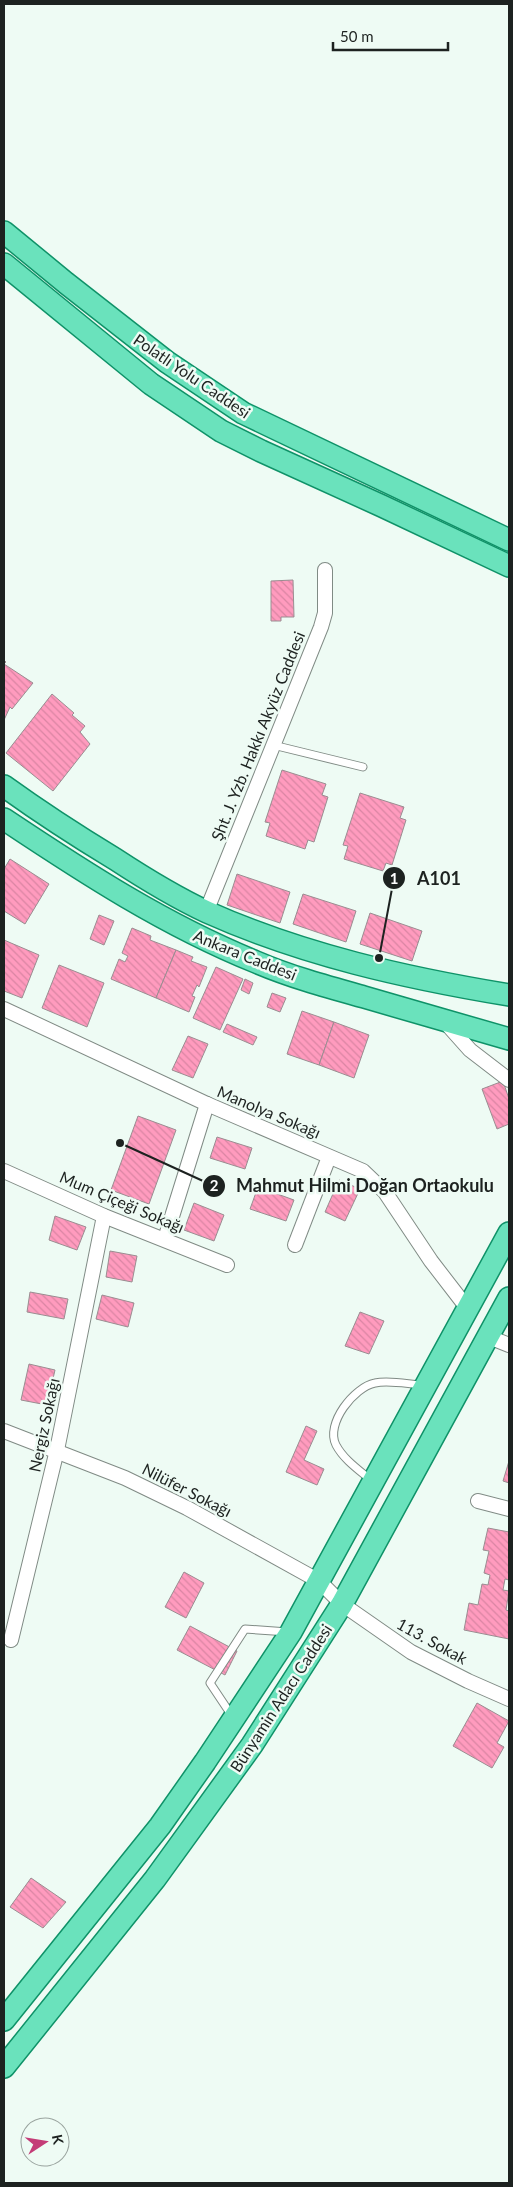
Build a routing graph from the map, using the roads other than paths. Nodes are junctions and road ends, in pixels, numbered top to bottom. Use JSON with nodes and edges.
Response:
{"nodes":[{"id":1,"x":4,"y":232,"type":"edge"},
{"id":2,"x":4,"y":264,"type":"edge"},
{"id":3,"x":509,"y":540,"type":"edge"},
{"id":4,"x":509,"y":566,"type":"edge"},
{"id":5,"x":326,"y":570,"type":"dead end"},
{"id":6,"x":273,"y":745,"type":"junction"},
{"id":7,"x":363,"y":767,"type":"dead end"},
{"id":8,"x":4,"y":786,"type":"edge"},
{"id":9,"x":4,"y":819,"type":"edge"},
{"id":10,"x":206,"y":912,"type":"junction"},
{"id":11,"x":509,"y":995,"type":"edge"},
{"id":12,"x":4,"y":1009,"type":"edge"},
{"id":13,"x":443,"y":1020,"type":"junction"},
{"id":14,"x":509,"y":1039,"type":"edge"},
{"id":15,"x":509,"y":1080,"type":"edge"},
{"id":16,"x":207,"y":1104,"type":"junction"},
{"id":17,"x":329,"y":1156,"type":"junction"},
{"id":18,"x":4,"y":1171,"type":"edge"},
{"id":19,"x":104,"y":1216,"type":"junction"},
{"id":20,"x":509,"y":1233,"type":"edge"},
{"id":21,"x":165,"y":1239,"type":"junction"},
{"id":22,"x":295,"y":1245,"type":"dead end"},
{"id":23,"x":227,"y":1265,"type":"dead end"},
{"id":24,"x":509,"y":1298,"type":"edge"},
{"id":25,"x":468,"y":1309,"type":"junction"},
{"id":26,"x":489,"y":1337,"type":"junction"},
{"id":27,"x":509,"y":1345,"type":"edge"},
{"id":28,"x":427,"y":1385,"type":"junction"},
{"id":29,"x":4,"y":1431,"type":"edge"},
{"id":30,"x":57,"y":1450,"type":"junction"},
{"id":31,"x":374,"y":1482,"type":"junction"},
{"id":32,"x":478,"y":1501,"type":"dead end"},
{"id":33,"x":509,"y":1509,"type":"edge"},
{"id":34,"x":319,"y":1581,"type":"junction"},
{"id":35,"x":342,"y":1604,"type":"junction"},
{"id":36,"x":291,"y":1632,"type":"junction"},
{"id":37,"x":10,"y":1640,"type":"dead end"},
{"id":38,"x":509,"y":1699,"type":"edge"},
{"id":39,"x":234,"y":1719,"type":"junction"},
{"id":40,"x":4,"y":2020,"type":"edge"},
{"id":41,"x":4,"y":2067,"type":"edge"}],
"edges":[{"from":1,"to":3,"type":"main road","name":"Polatlı Yolu Caddesi"},
{"from":2,"to":4,"type":"main road","name":"Polatlı Yolu Caddesi"},
{"from":5,"to":6,"type":"street","name":"Şht. J. Yzb. Hakkı Akyüz Caddesi"},
{"from":6,"to":7,"type":"lane"},
{"from":6,"to":10,"type":"street","name":"Şht. J. Yzb. Hakkı Akyüz Caddesi"},
{"from":8,"to":10,"type":"main road","name":"Ankara Caddesi"},
{"from":9,"to":13,"type":"main road","name":"Ankara Caddesi"},
{"from":10,"to":11,"type":"main road","name":"Ankara Caddesi"},
{"from":12,"to":16,"type":"street","name":"Manolya Sokağı"},
{"from":13,"to":14,"type":"main road","name":"Ankara Caddesi"},
{"from":13,"to":15,"type":"street"},
{"from":16,"to":17,"type":"street","name":"Manolya Sokağı"},
{"from":16,"to":21,"type":"street"},
{"from":17,"to":22,"type":"street"},
{"from":17,"to":25,"type":"street","name":"Manolya Sokağı"},
{"from":18,"to":19,"type":"street","name":"Mum Çiçeği Sokağı"},
{"from":19,"to":21,"type":"street","name":"Mum Çiçeği Sokağı"},
{"from":19,"to":30,"type":"street","name":"Nergiz Sokağı"},
{"from":20,"to":25,"type":"main road"},
{"from":21,"to":23,"type":"street","name":"Mum Çiçeği Sokağı"},
{"from":24,"to":26,"type":"main road","name":"Bünyamin Adacı Caddesi"},
{"from":25,"to":28,"type":"main road"},
{"from":26,"to":27,"type":"street"},
{"from":26,"to":35,"type":"main road","name":"Bünyamin Adacı Caddesi"},
{"from":28,"to":31,"type":"main road"},
{"from":28,"to":31,"type":"lane"},
{"from":29,"to":30,"type":"street","name":"Nilüfer Sokağı"},
{"from":30,"to":34,"type":"street","name":"Nilüfer Sokağı"},
{"from":30,"to":37,"type":"street","name":"Nergiz Sokağı"},
{"from":31,"to":34,"type":"main road"},
{"from":32,"to":33,"type":"street"},
{"from":34,"to":35,"type":"street","name":"Nilüfer Sokağı"},
{"from":34,"to":36,"type":"main road"},
{"from":35,"to":38,"type":"street","name":"113. Sokak"},
{"from":35,"to":41,"type":"main road","name":"Bünyamin Adacı Caddesi"},
{"from":36,"to":39,"type":"main road"},
{"from":36,"to":39,"type":"lane"},
{"from":39,"to":40,"type":"main road"}]}
